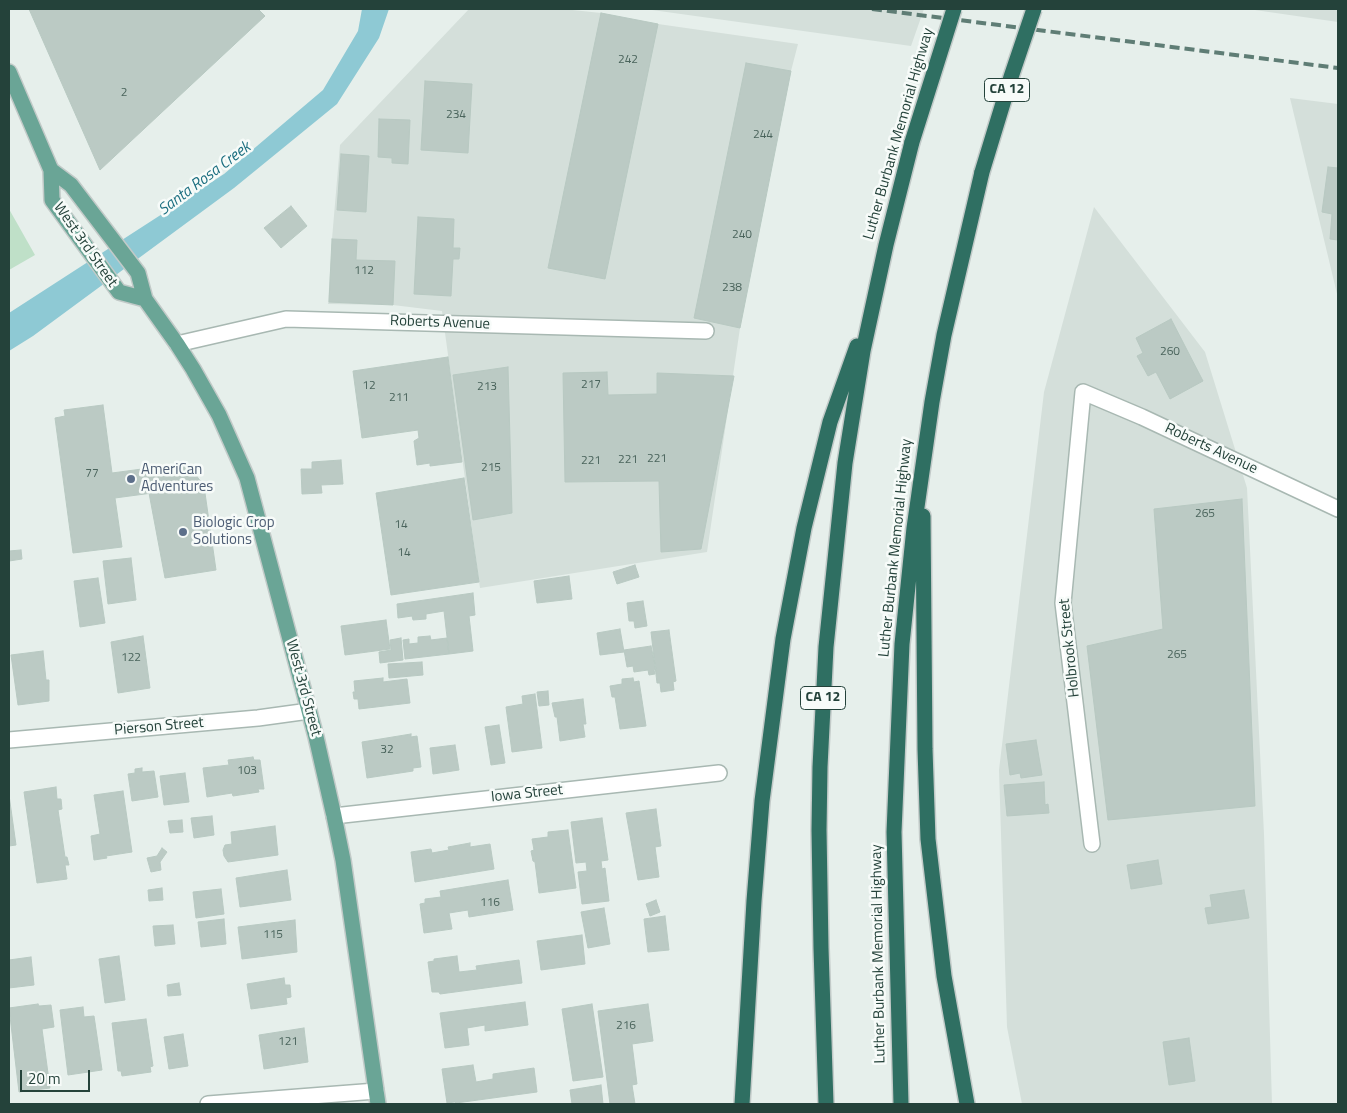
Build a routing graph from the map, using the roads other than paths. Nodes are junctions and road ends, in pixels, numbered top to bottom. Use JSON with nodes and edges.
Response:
{"nodes":[{"id":1,"x":954,"y":9,"type":"edge"},
{"id":2,"x":1034,"y":9,"type":"edge"},
{"id":3,"x":9,"y":72,"type":"edge"},
{"id":4,"x":51,"y":170,"type":"junction"},
{"id":5,"x":875,"y":295,"type":"junction"},
{"id":6,"x":145,"y":300,"type":"junction"},
{"id":7,"x":706,"y":330,"type":"dead end"},
{"id":8,"x":178,"y":344,"type":"junction"},
{"id":9,"x":1083,"y":392,"type":"joint"},
{"id":10,"x":922,"y":462,"type":"junction"},
{"id":11,"x":1338,"y":509,"type":"edge"},
{"id":12,"x":310,"y":711,"type":"junction"},
{"id":13,"x":9,"y":740,"type":"edge"},
{"id":14,"x":719,"y":773,"type":"dead end"},
{"id":15,"x":334,"y":816,"type":"junction"},
{"id":16,"x":1092,"y":844,"type":"dead end"},
{"id":17,"x":377,"y":1098,"type":"edge"},
{"id":18,"x":208,"y":1104,"type":"edge"},
{"id":19,"x":742,"y":1104,"type":"edge"},
{"id":20,"x":826,"y":1104,"type":"edge"},
{"id":21,"x":901,"y":1104,"type":"edge"},
{"id":22,"x":967,"y":1104,"type":"edge"}],
"edges":[{"from":1,"to":5,"type":"highway","name":"Luther Burbank Memorial Highway","number":"CA 12","bridge":true},
{"from":2,"to":10,"type":"highway","name":"Luther Burbank Memorial Highway","number":"CA 12","bridge":true},
{"from":3,"to":4,"type":"main road","name":"West 3rd Street"},
{"from":4,"to":6,"type":"main road","name":"West 3rd Street"},
{"from":4,"to":6,"type":"main road","name":"West 3rd Street"},
{"from":5,"to":19,"type":"highway"},
{"from":5,"to":20,"type":"highway","name":"Luther Burbank Memorial Highway","number":"CA 12"},
{"from":6,"to":8,"type":"main road","name":"West 3rd Street"},
{"from":7,"to":8,"type":"street","name":"Roberts Avenue"},
{"from":8,"to":12,"type":"main road","name":"West 3rd Street"},
{"from":9,"to":11,"type":"street","name":"Roberts Avenue"},
{"from":9,"to":16,"type":"street","name":"Holbrook Street"},
{"from":10,"to":21,"type":"highway","name":"Luther Burbank Memorial Highway","number":"CA 12"},
{"from":10,"to":22,"type":"highway"},
{"from":12,"to":13,"type":"street","name":"Pierson Street"},
{"from":12,"to":15,"type":"main road","name":"West 3rd Street"},
{"from":14,"to":15,"type":"street","name":"Iowa Street"},
{"from":15,"to":17,"type":"main road","name":"West 3rd Street"},
{"from":17,"to":18,"type":"street"}]}
